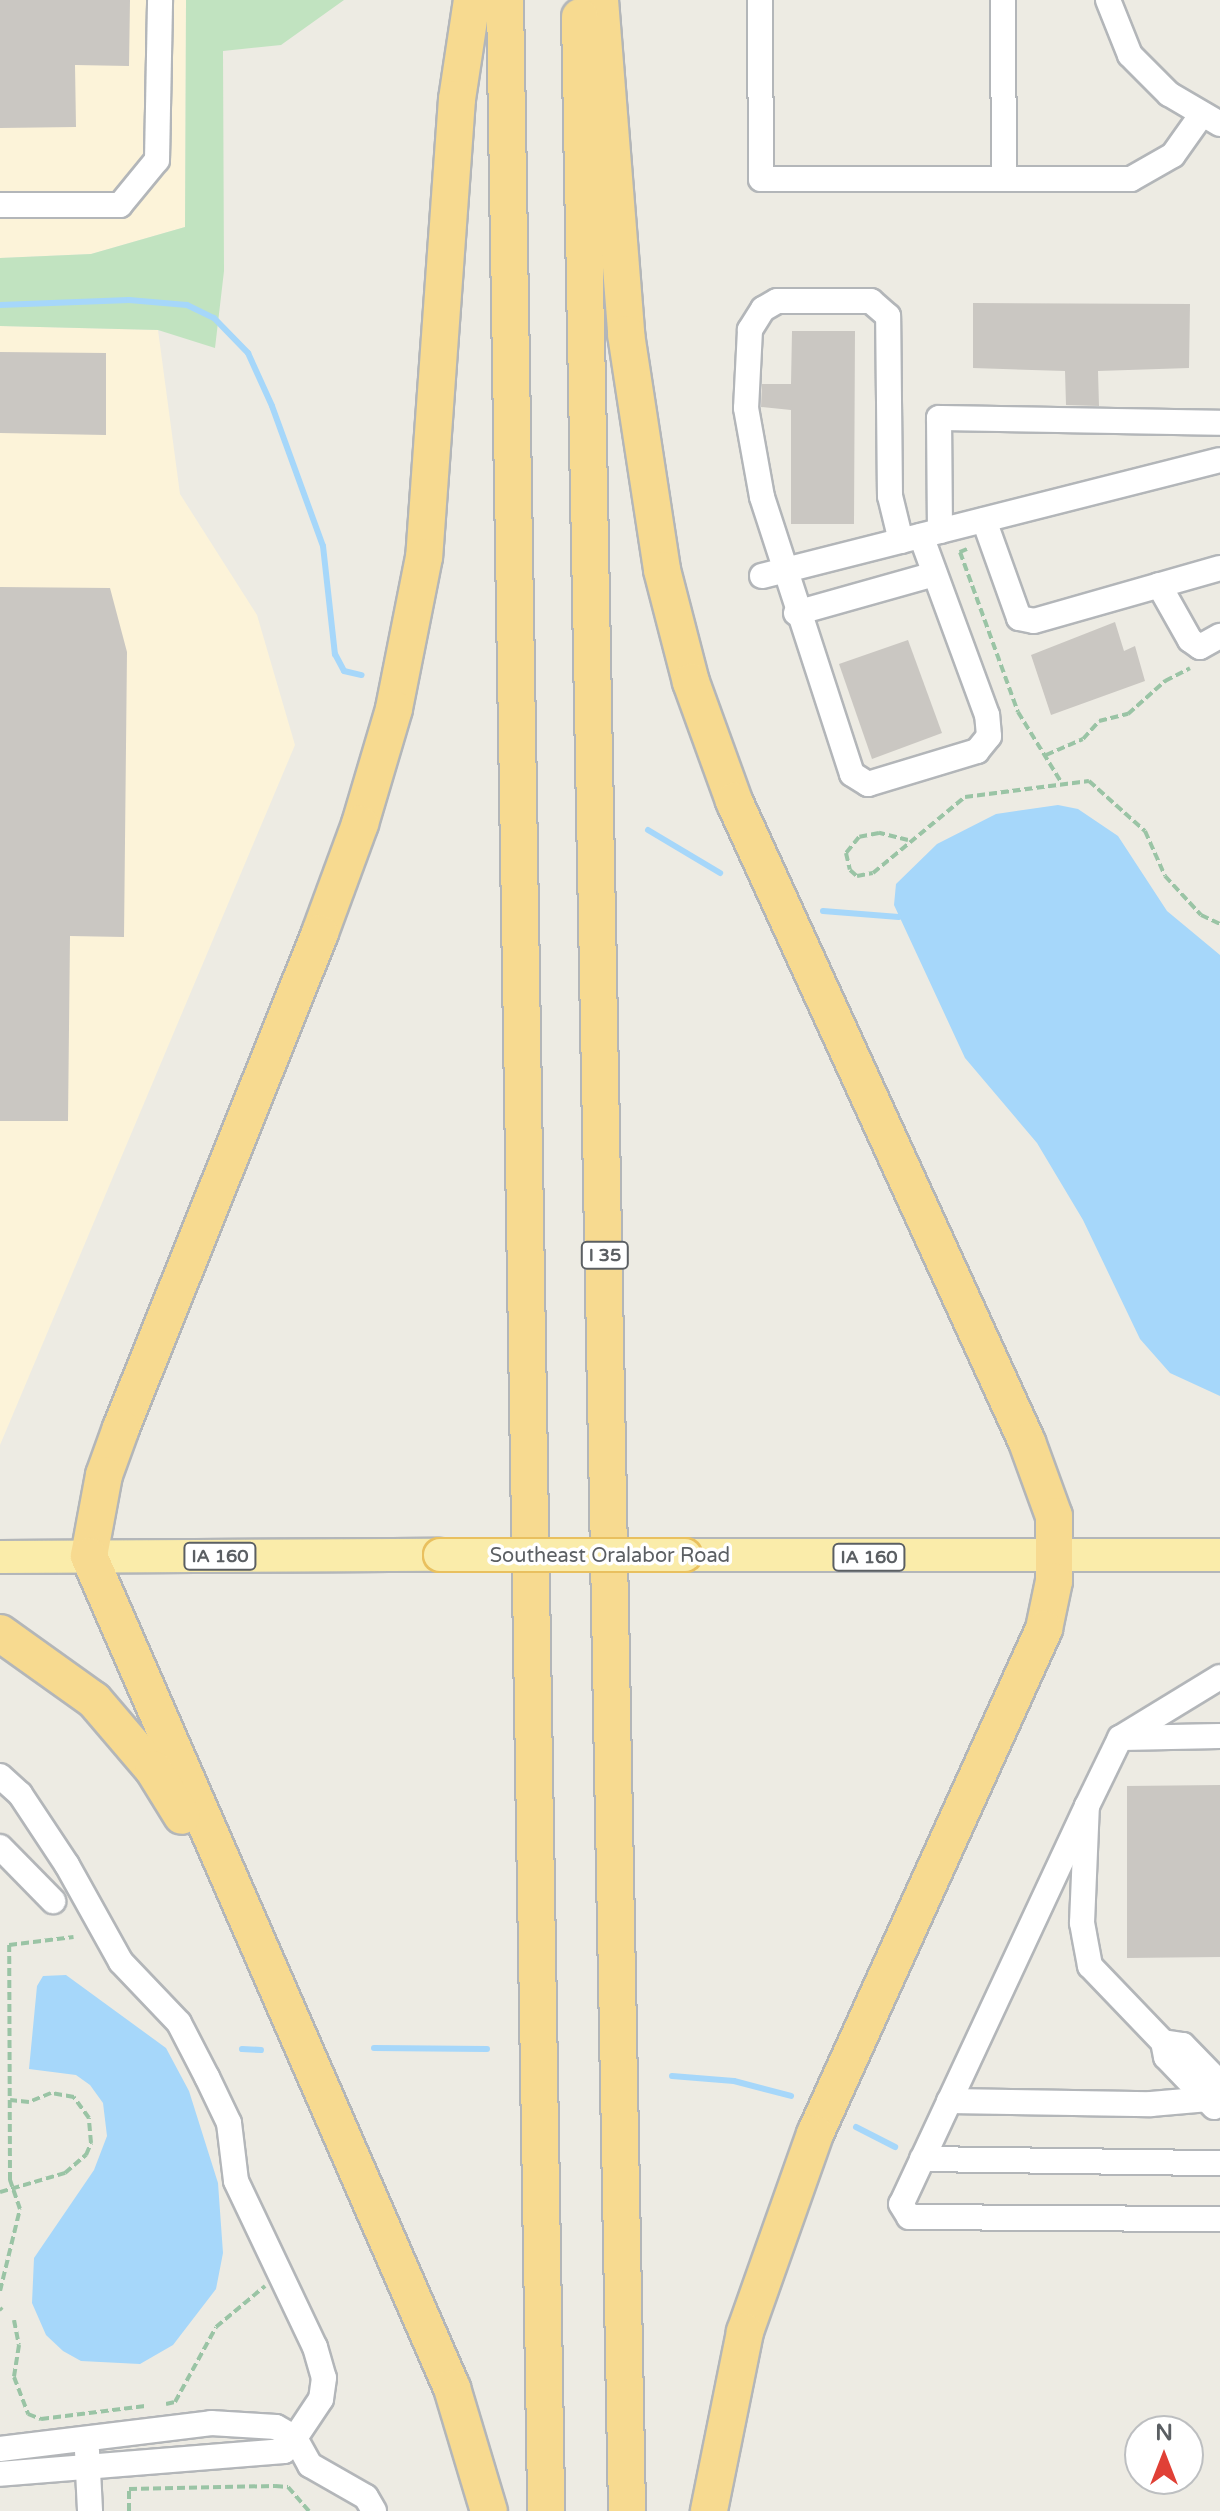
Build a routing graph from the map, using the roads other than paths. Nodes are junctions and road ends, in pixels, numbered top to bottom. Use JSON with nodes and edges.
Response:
{"nodes":[{"id":1,"x":160,"y":0,"type":"edge"},
{"id":2,"x":472,"y":0,"type":"edge"},
{"id":3,"x":505,"y":0,"type":"edge"},
{"id":4,"x":580,"y":0,"type":"edge"},
{"id":5,"x":600,"y":0,"type":"edge"},
{"id":6,"x":760,"y":0,"type":"edge"},
{"id":7,"x":1003,"y":0,"type":"edge"},
{"id":8,"x":1108,"y":0,"type":"edge"},
{"id":9,"x":1211,"y":119,"type":"edge"},
{"id":10,"x":1004,"y":179,"type":"junction"},
{"id":11,"x":0,"y":205,"type":"edge"},
{"id":12,"x":1220,"y":423,"type":"edge"},
{"id":13,"x":1220,"y":460,"type":"edge"},
{"id":14,"x":987,"y":529,"type":"junction"},
{"id":15,"x":920,"y":536,"type":"junction"},
{"id":16,"x":1220,"y":568,"type":"edge"},
{"id":17,"x":772,"y":574,"type":"junction"},
{"id":18,"x":935,"y":574,"type":"junction"},
{"id":19,"x":1159,"y":585,"type":"junction"},
{"id":20,"x":796,"y":613,"type":"junction"},
{"id":21,"x":1220,"y":636,"type":"edge"},
{"id":22,"x":1220,"y":1555,"type":"edge"},
{"id":23,"x":89,"y":1556,"type":"junction"},
{"id":24,"x":0,"y":1557,"type":"edge"},
{"id":25,"x":1054,"y":1558,"type":"junction"},
{"id":26,"x":0,"y":1633,"type":"edge"},
{"id":27,"x":1220,"y":1677,"type":"edge"},
{"id":28,"x":1220,"y":1736,"type":"edge"},
{"id":29,"x":1120,"y":1738,"type":"junction"},
{"id":30,"x":0,"y":1776,"type":"edge"},
{"id":31,"x":1087,"y":1806,"type":"junction"},
{"id":32,"x":0,"y":1847,"type":"edge"},
{"id":33,"x":53,"y":1901,"type":"dead end"},
{"id":34,"x":282,"y":1998,"type":"junction"},
{"id":35,"x":1217,"y":2098,"type":"edge"},
{"id":36,"x":949,"y":2101,"type":"junction"},
{"id":37,"x":922,"y":2159,"type":"junction"},
{"id":38,"x":1220,"y":2163,"type":"edge"},
{"id":39,"x":1220,"y":2219,"type":"edge"},
{"id":40,"x":83,"y":2437,"type":"junction"},
{"id":41,"x":295,"y":2438,"type":"junction"},
{"id":42,"x":0,"y":2449,"type":"edge"},
{"id":43,"x":90,"y":2463,"type":"junction"},
{"id":44,"x":0,"y":2474,"type":"edge"},
{"id":45,"x":90,"y":2511,"type":"edge"},
{"id":46,"x":374,"y":2511,"type":"edge"},
{"id":47,"x":489,"y":2511,"type":"edge"},
{"id":48,"x":546,"y":2511,"type":"edge"},
{"id":49,"x":627,"y":2511,"type":"edge"},
{"id":50,"x":709,"y":2511,"type":"edge"}],
"edges":[{"from":1,"to":11,"type":"street"},
{"from":2,"to":23,"type":"highway"},
{"from":3,"to":48,"type":"highway"},
{"from":4,"to":49,"type":"highway","number":"I 35"},
{"from":5,"to":25,"type":"highway"},
{"from":6,"to":10,"type":"street"},
{"from":7,"to":10,"type":"street"},
{"from":8,"to":9,"type":"street"},
{"from":9,"to":10,"type":"street"},
{"from":12,"to":15,"type":"street"},
{"from":13,"to":14,"type":"street"},
{"from":14,"to":15,"type":"street"},
{"from":14,"to":19,"type":"street"},
{"from":15,"to":17,"type":"street"},
{"from":15,"to":17,"type":"street"},
{"from":15,"to":18,"type":"street"},
{"from":16,"to":19,"type":"street"},
{"from":17,"to":20,"type":"street"},
{"from":18,"to":20,"type":"street"},
{"from":18,"to":20,"type":"street"},
{"from":19,"to":21,"type":"street"},
{"from":22,"to":25,"type":"main road","name":"Southeast Oralabor Road"},
{"from":23,"to":24,"type":"main road","name":"Southeast Oralabor Road","number":"IA 160"},
{"from":23,"to":25,"type":"main road","name":"Southeast Oralabor Road","number":"IA 160","bridge":true},
{"from":23,"to":34,"type":"highway"},
{"from":25,"to":50,"type":"highway"},
{"from":26,"to":34,"type":"highway"},
{"from":27,"to":29,"type":"street"},
{"from":28,"to":29,"type":"street"},
{"from":29,"to":31,"type":"street"},
{"from":30,"to":41,"type":"street"},
{"from":31,"to":35,"type":"street"},
{"from":31,"to":36,"type":"street"},
{"from":32,"to":33,"type":"street"},
{"from":34,"to":47,"type":"highway"},
{"from":35,"to":36,"type":"street"},
{"from":36,"to":37,"type":"street"},
{"from":37,"to":38,"type":"street"},
{"from":37,"to":39,"type":"street"},
{"from":40,"to":41,"type":"street"},
{"from":40,"to":42,"type":"street"},
{"from":40,"to":43,"type":"street"},
{"from":41,"to":43,"type":"street"},
{"from":41,"to":46,"type":"street"},
{"from":43,"to":44,"type":"street"},
{"from":43,"to":45,"type":"street"}]}
